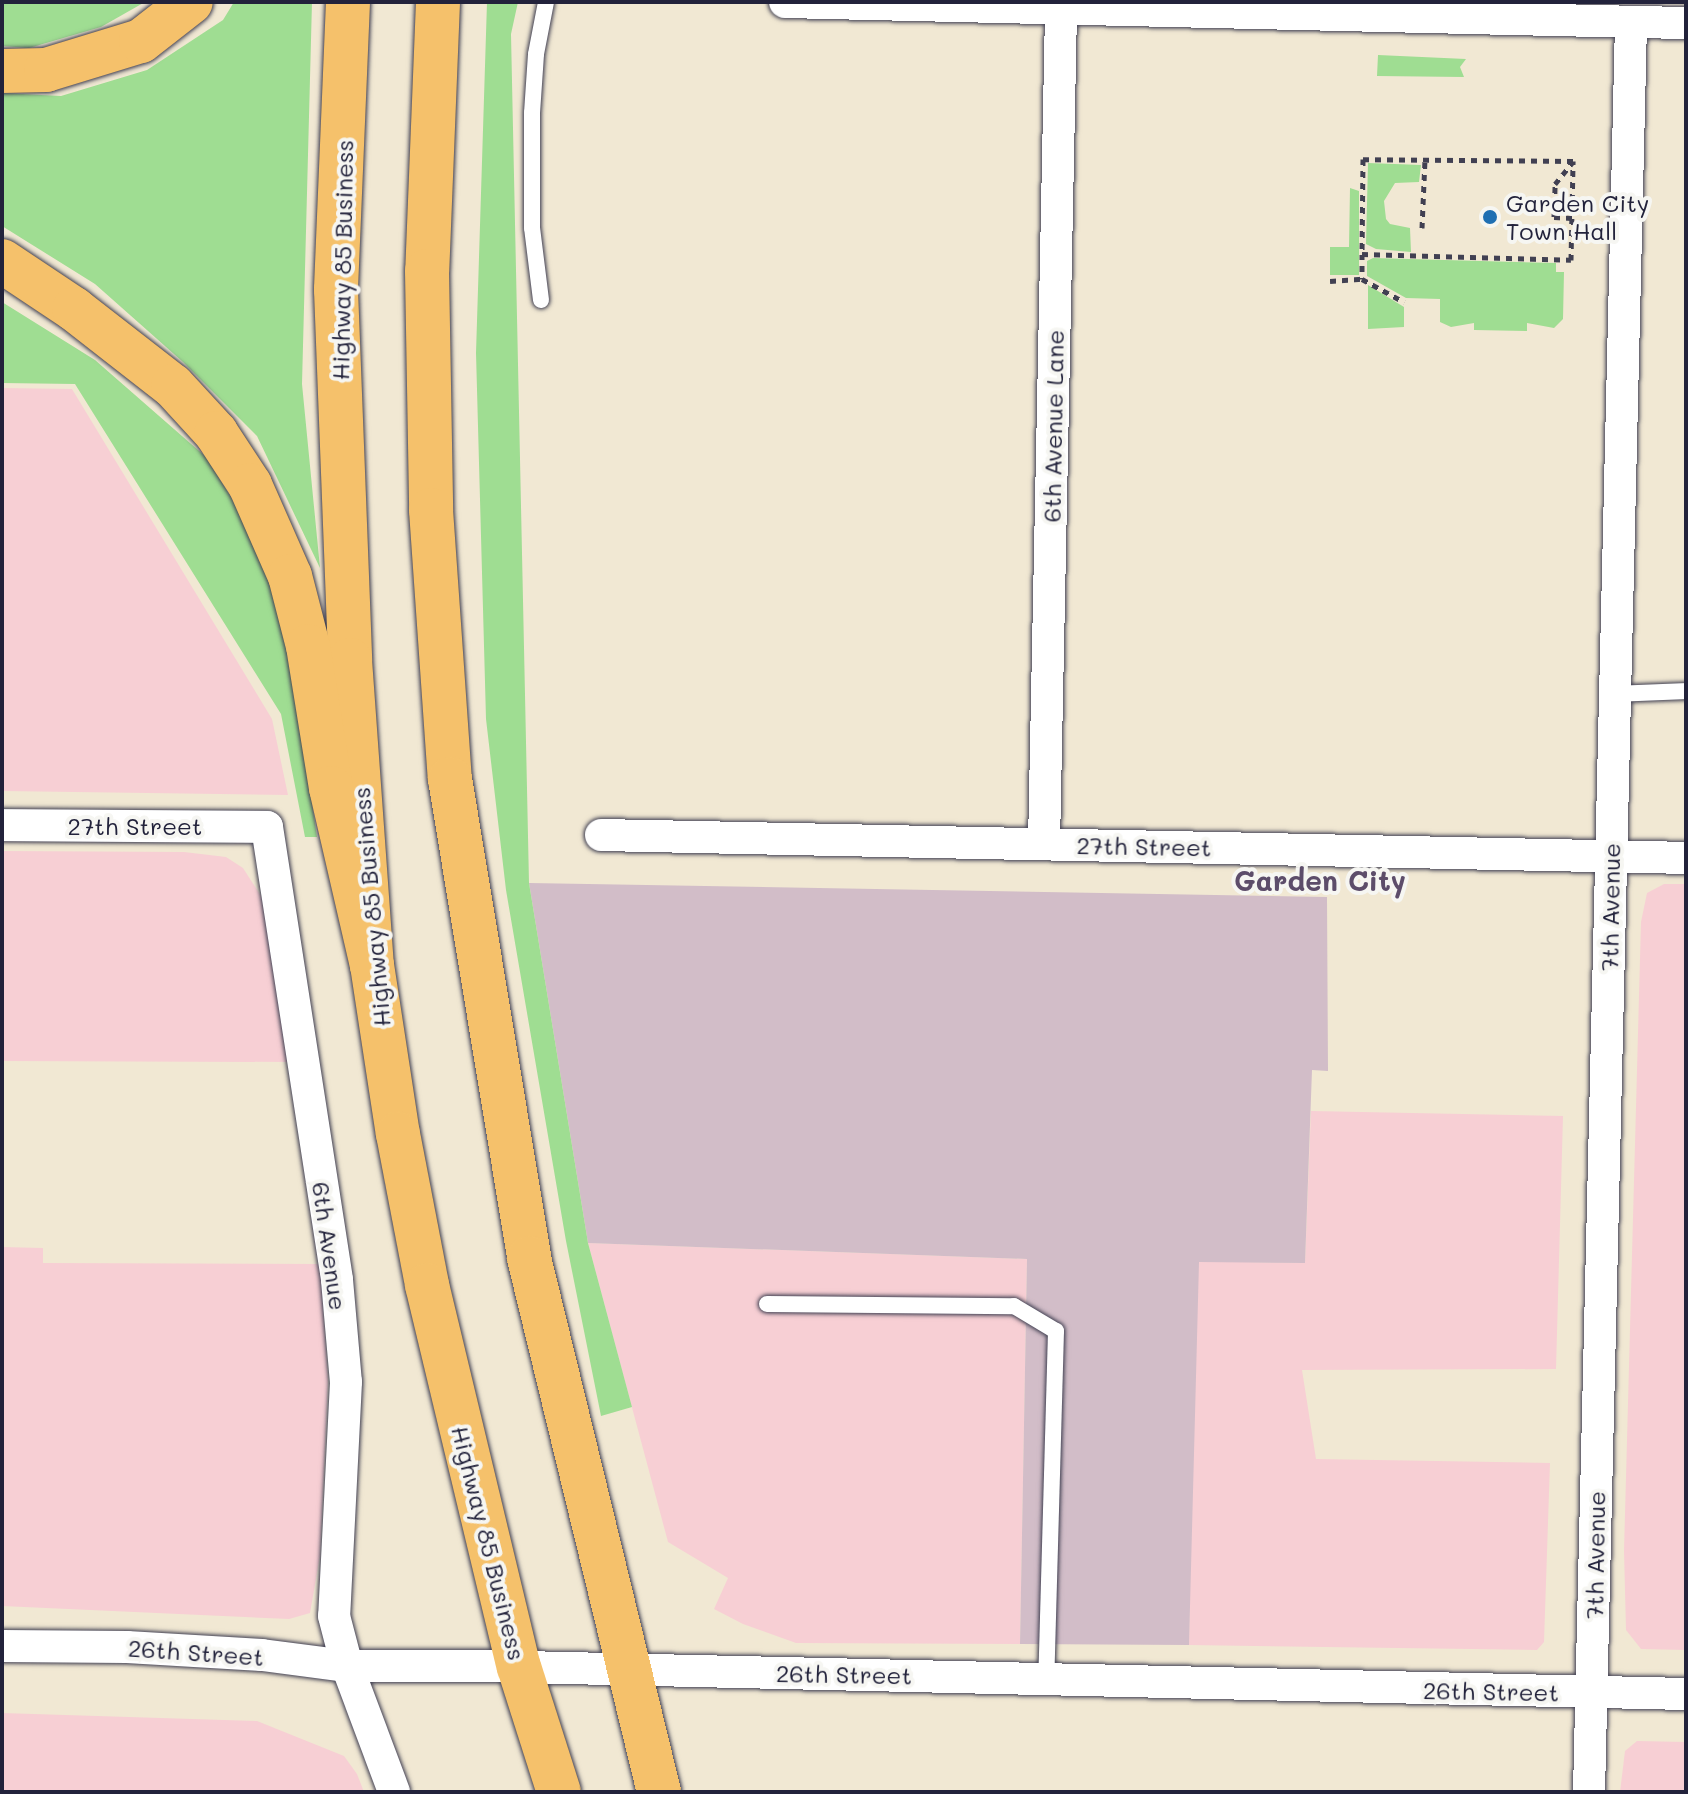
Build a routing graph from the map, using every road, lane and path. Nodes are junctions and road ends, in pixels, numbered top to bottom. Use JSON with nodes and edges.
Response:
{"nodes":[{"id":1,"x":191,"y":2,"type":"edge"},
{"id":2,"x":348,"y":2,"type":"edge"},
{"id":3,"x":438,"y":2,"type":"edge"},
{"id":4,"x":546,"y":2,"type":"edge"},
{"id":5,"x":785,"y":2,"type":"edge"},
{"id":6,"x":1024,"y":5,"type":"edge"},
{"id":7,"x":1061,"y":9,"type":"junction"},
{"id":8,"x":1631,"y":22,"type":"junction"},
{"id":9,"x":1686,"y":23,"type":"edge"},
{"id":10,"x":2,"y":71,"type":"edge"},
{"id":11,"x":1425,"y":160,"type":"junction"},
{"id":12,"x":1486,"y":160,"type":"junction"},
{"id":13,"x":1573,"y":161,"type":"junction"},
{"id":14,"x":1486,"y":169,"type":"dead end"},
{"id":15,"x":1572,"y":218,"type":"junction"},
{"id":16,"x":1422,"y":228,"type":"dead end"},
{"id":17,"x":1362,"y":254,"type":"junction"},
{"id":18,"x":2,"y":261,"type":"edge"},
{"id":19,"x":1362,"y":279,"type":"junction"},
{"id":20,"x":1330,"y":281,"type":"dead end"},
{"id":21,"x":541,"y":300,"type":"dead end"},
{"id":22,"x":1404,"y":302,"type":"dead end"},
{"id":23,"x":1686,"y":691,"type":"edge"},
{"id":24,"x":1615,"y":694,"type":"junction"},
{"id":25,"x":2,"y":825,"type":"edge"},
{"id":26,"x":267,"y":827,"type":"joint"},
{"id":27,"x":601,"y":835,"type":"dead end"},
{"id":28,"x":1044,"y":844,"type":"junction"},
{"id":29,"x":1611,"y":857,"type":"junction"},
{"id":30,"x":1686,"y":858,"type":"edge"},
{"id":31,"x":372,"y":965,"type":"junction"},
{"id":32,"x":767,"y":1304,"type":"dead end"},
{"id":33,"x":2,"y":1646,"type":"edge"},
{"id":34,"x":347,"y":1666,"type":"junction"},
{"id":35,"x":519,"y":1667,"type":"junction"},
{"id":36,"x":626,"y":1669,"type":"junction"},
{"id":37,"x":1046,"y":1679,"type":"junction"},
{"id":38,"x":1592,"y":1693,"type":"junction"},
{"id":39,"x":1686,"y":1694,"type":"edge"},
{"id":40,"x":394,"y":1792,"type":"edge"},
{"id":41,"x":559,"y":1792,"type":"edge"},
{"id":42,"x":659,"y":1792,"type":"edge"},
{"id":43,"x":1589,"y":1792,"type":"edge"}],
"edges":[{"from":1,"to":10,"type":"main road"},
{"from":2,"to":31,"type":"main road","name":"Highway 85 Business"},
{"from":3,"to":36,"type":"main road"},
{"from":4,"to":21,"type":"lane"},
{"from":5,"to":6,"type":"street"},
{"from":6,"to":7,"type":"street"},
{"from":7,"to":8,"type":"street"},
{"from":7,"to":28,"type":"street","name":"6th Avenue Lane"},
{"from":8,"to":9,"type":"street"},
{"from":8,"to":24,"type":"street","name":"7th Avenue"},
{"from":11,"to":12,"type":"path"},
{"from":11,"to":16,"type":"path"},
{"from":11,"to":17,"type":"path"},
{"from":12,"to":13,"type":"path"},
{"from":12,"to":14,"type":"path"},
{"from":13,"to":15,"type":"path"},
{"from":13,"to":15,"type":"path"},
{"from":15,"to":17,"type":"path"},
{"from":17,"to":19,"type":"path"},
{"from":18,"to":31,"type":"main road"},
{"from":19,"to":20,"type":"path"},
{"from":19,"to":22,"type":"path"},
{"from":23,"to":24,"type":"lane"},
{"from":24,"to":29,"type":"street","name":"7th Avenue"},
{"from":25,"to":26,"type":"street","name":"27th Street"},
{"from":26,"to":34,"type":"street","name":"6th Avenue"},
{"from":27,"to":28,"type":"street","name":"27th Street"},
{"from":28,"to":29,"type":"street","name":"27th Street"},
{"from":29,"to":30,"type":"street","name":"27th Street"},
{"from":29,"to":38,"type":"street","name":"7th Avenue"},
{"from":31,"to":35,"type":"main road","name":"Highway 85 Business"},
{"from":32,"to":37,"type":"lane"},
{"from":33,"to":34,"type":"street","name":"26th Street"},
{"from":34,"to":35,"type":"street","name":"26th Street"},
{"from":34,"to":40,"type":"street"},
{"from":35,"to":36,"type":"street","name":"26th Street"},
{"from":35,"to":41,"type":"main road","name":"Highway 85 Business"},
{"from":36,"to":37,"type":"street","name":"26th Street"},
{"from":36,"to":42,"type":"main road"},
{"from":37,"to":38,"type":"street","name":"26th Street"},
{"from":38,"to":39,"type":"street","name":"26th Street"},
{"from":38,"to":43,"type":"street","name":"7th Avenue"}]}
